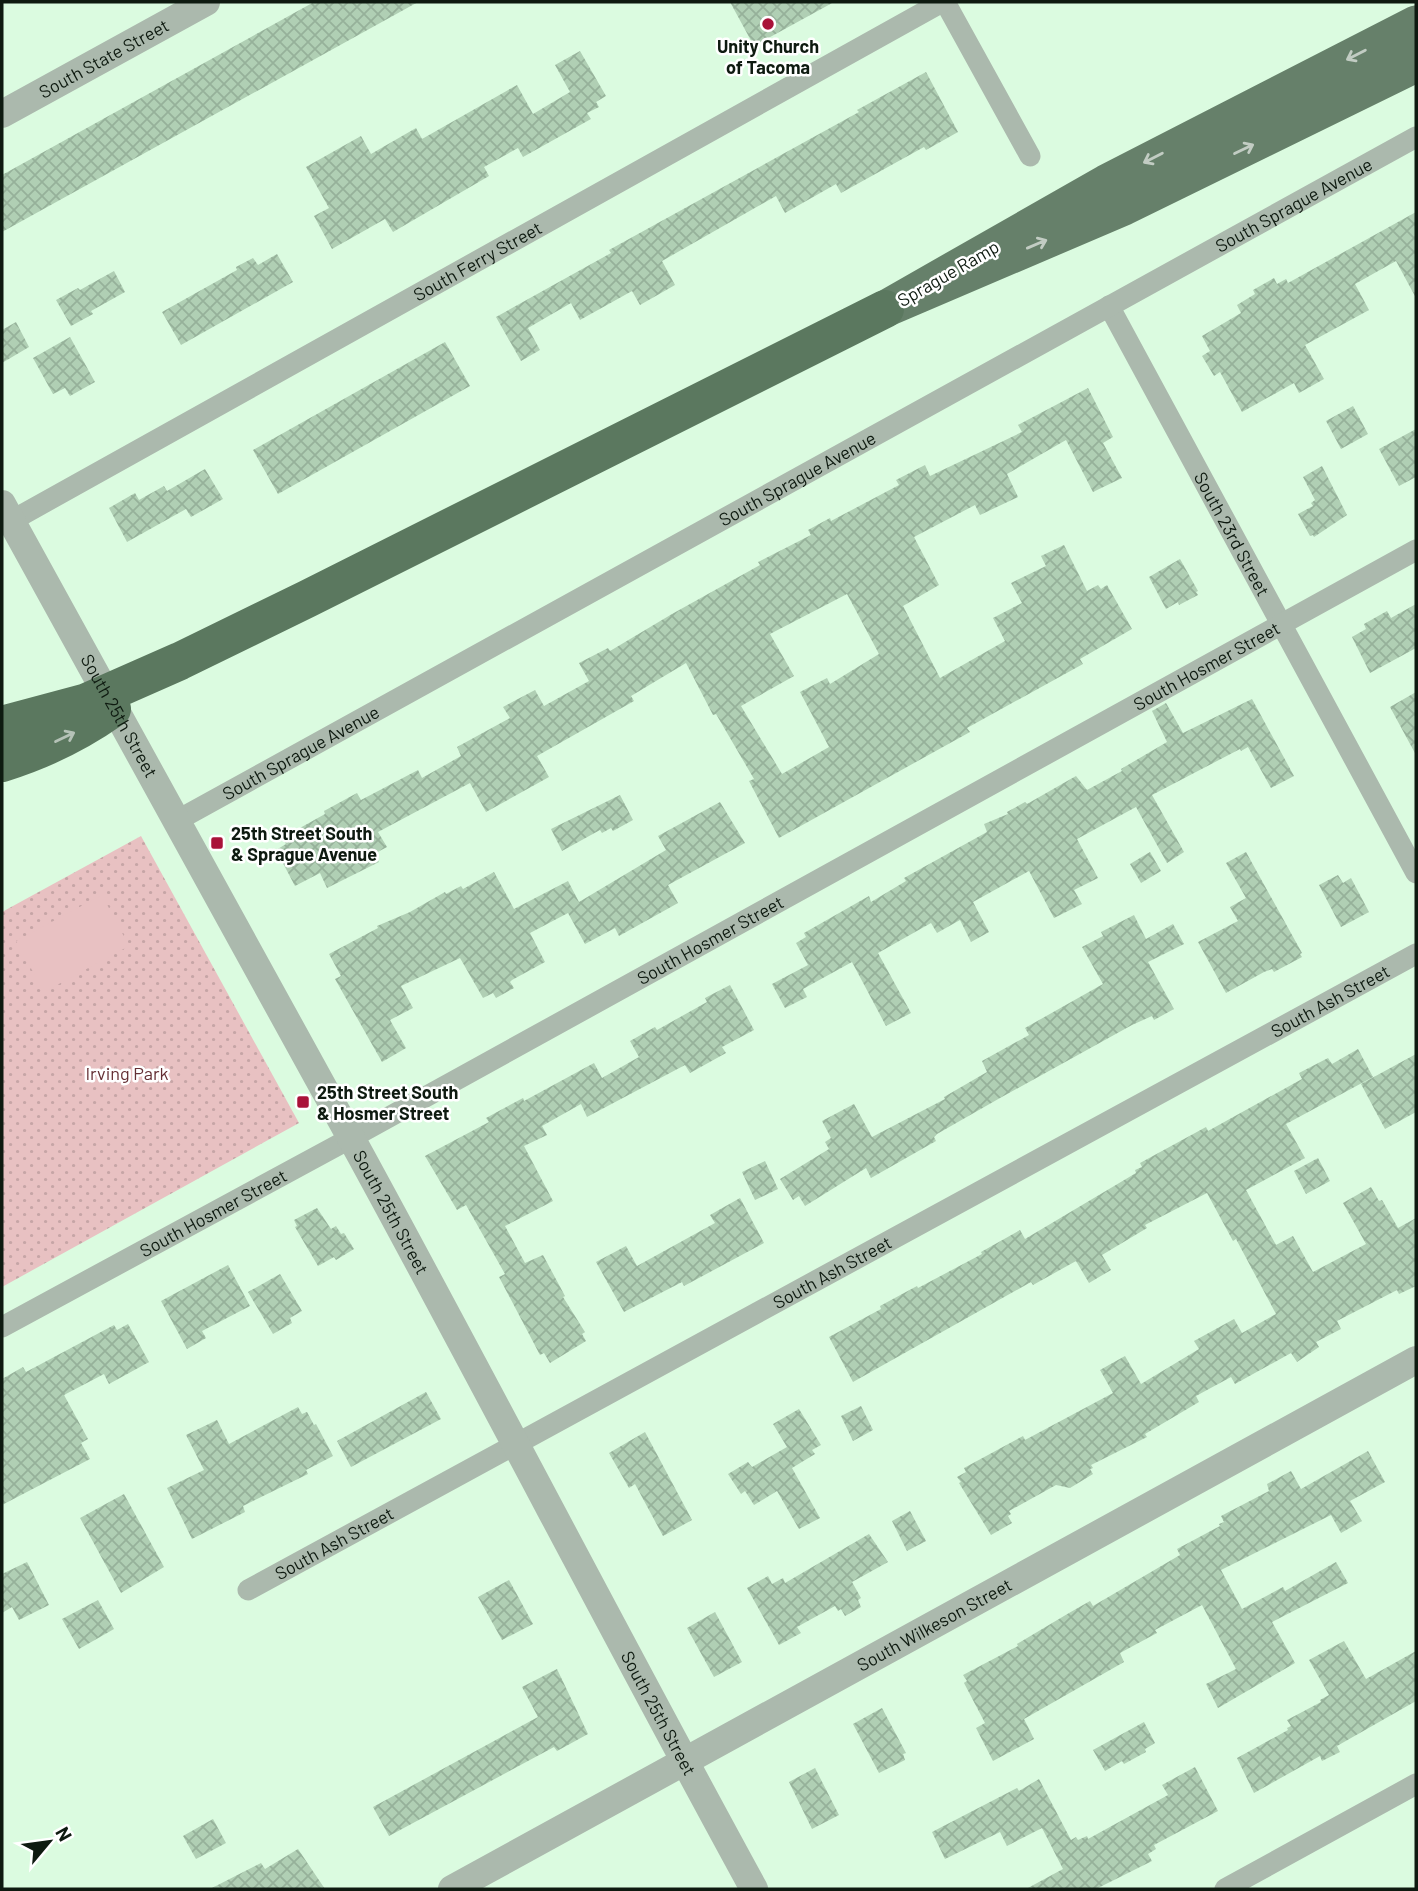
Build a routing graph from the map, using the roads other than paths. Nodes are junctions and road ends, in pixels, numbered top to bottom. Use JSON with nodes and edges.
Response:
{"nodes":[{"id":1,"x":206,"y":2,"type":"edge"},
{"id":2,"x":943,"y":2,"type":"edge"},
{"id":3,"x":1416,"y":24,"type":"edge"},
{"id":4,"x":1416,"y":64,"type":"edge"},
{"id":5,"x":2,"y":114,"type":"edge"},
{"id":6,"x":1416,"y":137,"type":"edge"},
{"id":7,"x":1030,"y":156,"type":"dead end"},
{"id":8,"x":1109,"y":306,"type":"junction"},
{"id":9,"x":885,"y":309,"type":"junction"},
{"id":10,"x":7,"y":513,"type":"edge"},
{"id":11,"x":1416,"y":550,"type":"edge"},
{"id":12,"x":1282,"y":623,"type":"junction"},
{"id":13,"x":180,"y":661,"type":"junction"},
{"id":14,"x":3,"y":724,"type":"edge"},
{"id":15,"x":2,"y":763,"type":"edge"},
{"id":16,"x":178,"y":820,"type":"junction"},
{"id":17,"x":1416,"y":873,"type":"edge"},
{"id":18,"x":1416,"y":954,"type":"edge"},
{"id":19,"x":351,"y":1138,"type":"junction"},
{"id":20,"x":2,"y":1327,"type":"edge"},
{"id":21,"x":1416,"y":1360,"type":"edge"},
{"id":22,"x":515,"y":1444,"type":"junction"},
{"id":23,"x":248,"y":1590,"type":"dead end"},
{"id":24,"x":685,"y":1762,"type":"junction"},
{"id":25,"x":1416,"y":1784,"type":"edge"},
{"id":26,"x":452,"y":1889,"type":"edge"},
{"id":27,"x":754,"y":1889,"type":"edge"},
{"id":28,"x":1225,"y":1889,"type":"edge"}],
"edges":[{"from":1,"to":5,"type":"street","name":"South State Street"},
{"from":2,"to":7,"type":"street"},
{"from":2,"to":10,"type":"street","name":"South Ferry Street"},
{"from":3,"to":9,"type":"highway","name":"Sprague Ramp","one_way":true},
{"from":9,"to":4,"type":"highway","name":"Sprague Ramp","one_way":true},
{"from":6,"to":8,"type":"street","name":"South Sprague Avenue"},
{"from":8,"to":12,"type":"street","name":"South 23rd Street"},
{"from":8,"to":16,"type":"street","name":"South Sprague Avenue"},
{"from":9,"to":13,"type":"highway"},
{"from":10,"to":16,"type":"street","name":"South 25th Street"},
{"from":11,"to":12,"type":"street","name":"South Hosmer Street"},
{"from":12,"to":17,"type":"street","name":"South 23rd Street"},
{"from":12,"to":19,"type":"street","name":"South Hosmer Street"},
{"from":13,"to":14,"type":"highway"},
{"from":15,"to":13,"type":"highway","one_way":true},
{"from":16,"to":19,"type":"street","name":"South 25th Street"},
{"from":18,"to":22,"type":"street","name":"South Ash Street"},
{"from":19,"to":20,"type":"street","name":"South Hosmer Street"},
{"from":19,"to":22,"type":"street","name":"South 25th Street"},
{"from":21,"to":24,"type":"street","name":"South Wilkeson Street"},
{"from":22,"to":23,"type":"street","name":"South Ash Street"},
{"from":22,"to":24,"type":"street","name":"South 25th Street"},
{"from":24,"to":26,"type":"street","name":"South Wilkeson Street"},
{"from":24,"to":27,"type":"street","name":"South 25th Street"},
{"from":25,"to":28,"type":"street"}]}
